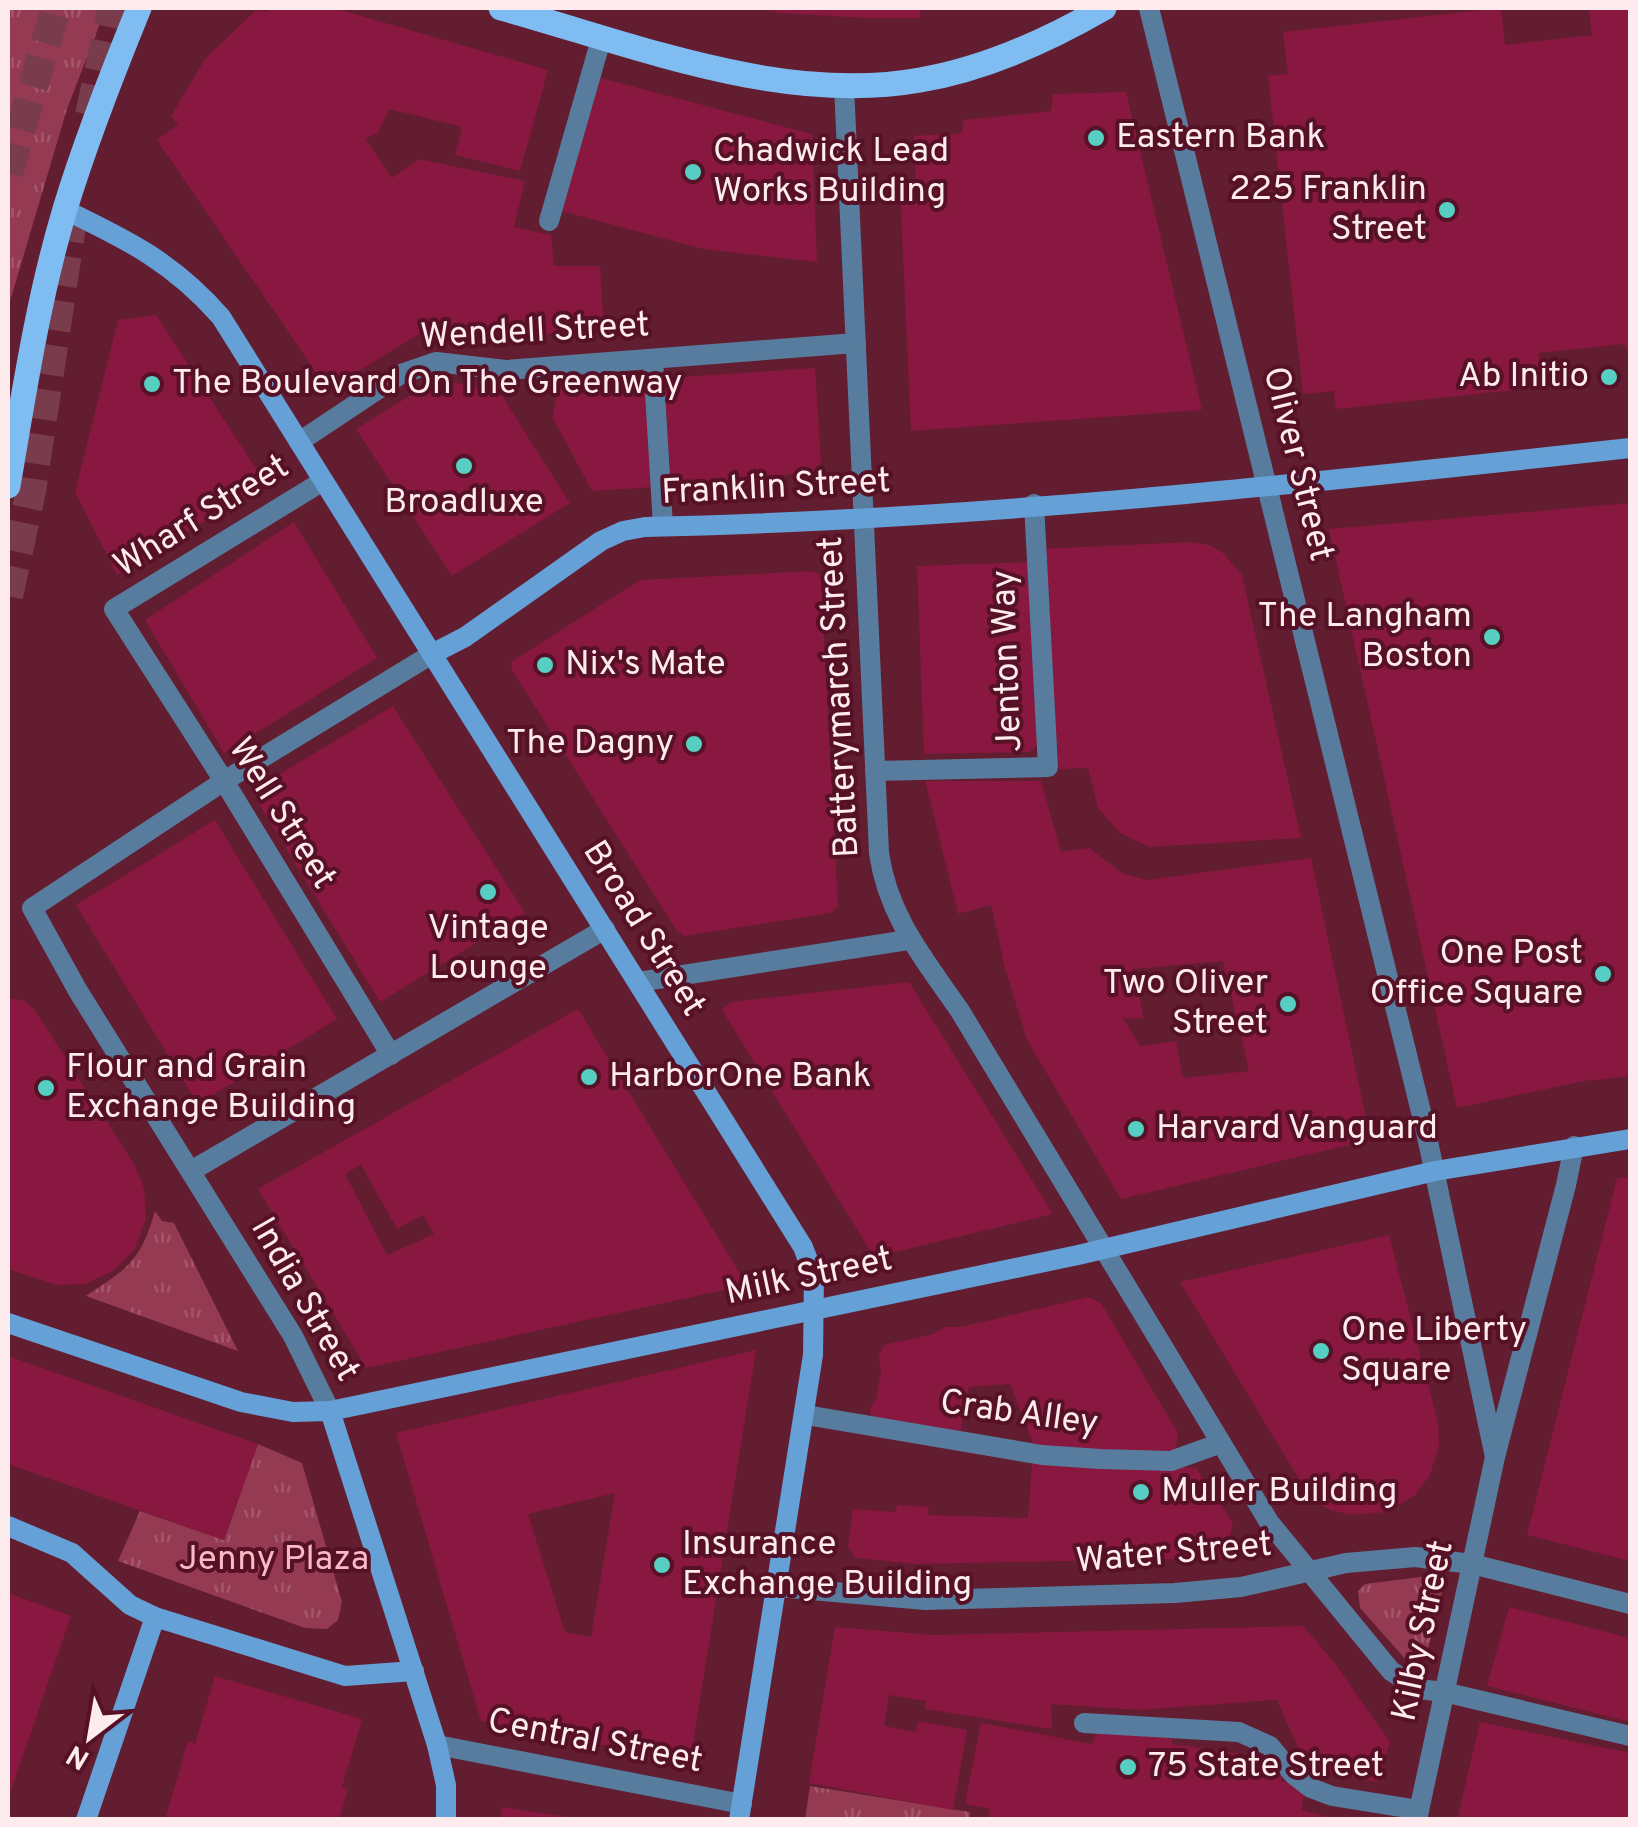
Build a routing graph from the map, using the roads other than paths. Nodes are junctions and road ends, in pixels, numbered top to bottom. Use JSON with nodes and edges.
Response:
{"nodes":[{"id":1,"x":139,"y":8,"type":"edge"},
{"id":2,"x":501,"y":8,"type":"edge"},
{"id":3,"x":1104,"y":8,"type":"edge"},
{"id":4,"x":1149,"y":8,"type":"edge"},
{"id":5,"x":602,"y":36,"type":"junction"},
{"id":6,"x":844,"y":86,"type":"junction"},
{"id":7,"x":65,"y":210,"type":"junction"},
{"id":8,"x":549,"y":221,"type":"dead end"},
{"id":9,"x":856,"y":343,"type":"junction"},
{"id":10,"x":653,"y":359,"type":"junction"},
{"id":11,"x":299,"y":442,"type":"junction"},
{"id":12,"x":1630,"y":448,"type":"edge"},
{"id":13,"x":323,"y":480,"type":"junction"},
{"id":14,"x":8,"y":486,"type":"edge"},
{"id":15,"x":1269,"y":487,"type":"junction"},
{"id":16,"x":1034,"y":504,"type":"junction"},
{"id":17,"x":864,"y":516,"type":"junction"},
{"id":18,"x":663,"y":526,"type":"junction"},
{"id":19,"x":114,"y":610,"type":"joint"},
{"id":20,"x":432,"y":654,"type":"junction"},
{"id":21,"x":875,"y":771,"type":"junction"},
{"id":22,"x":224,"y":781,"type":"junction"},
{"id":23,"x":32,"y":908,"type":"joint"},
{"id":24,"x":605,"y":929,"type":"junction"},
{"id":25,"x":908,"y":940,"type":"junction"},
{"id":26,"x":638,"y":982,"type":"junction"},
{"id":27,"x":390,"y":1055,"type":"junction"},
{"id":28,"x":1630,"y":1140,"type":"edge"},
{"id":29,"x":1574,"y":1146,"type":"junction"},
{"id":30,"x":1436,"y":1170,"type":"junction"},
{"id":31,"x":190,"y":1172,"type":"junction"},
{"id":32,"x":1104,"y":1249,"type":"junction"},
{"id":33,"x":816,"y":1309,"type":"junction"},
{"id":34,"x":8,"y":1323,"type":"edge"},
{"id":35,"x":330,"y":1411,"type":"junction"},
{"id":36,"x":806,"y":1415,"type":"junction"},
{"id":37,"x":1221,"y":1442,"type":"junction"},
{"id":38,"x":1494,"y":1456,"type":"junction"},
{"id":39,"x":8,"y":1526,"type":"edge"},
{"id":40,"x":1472,"y":1564,"type":"junction"},
{"id":41,"x":1309,"y":1572,"type":"junction"},
{"id":42,"x":778,"y":1587,"type":"junction"},
{"id":43,"x":1630,"y":1604,"type":"edge"},
{"id":44,"x":155,"y":1617,"type":"junction"},
{"id":45,"x":414,"y":1671,"type":"junction"},
{"id":46,"x":1444,"y":1692,"type":"junction"},
{"id":47,"x":1084,"y":1722,"type":"dead end"},
{"id":48,"x":1630,"y":1736,"type":"edge"},
{"id":49,"x":437,"y":1745,"type":"junction"},
{"id":50,"x":740,"y":1811,"type":"edge"},
{"id":51,"x":1418,"y":1815,"type":"edge"},
{"id":52,"x":86,"y":1820,"type":"edge"},
{"id":53,"x":446,"y":1820,"type":"edge"}],
"edges":[{"from":1,"to":7,"type":"main road"},
{"from":2,"to":5,"type":"main road"},
{"from":3,"to":6,"type":"main road"},
{"from":4,"to":15,"type":"street","name":"Oliver Street"},
{"from":5,"to":6,"type":"main road"},
{"from":5,"to":8,"type":"street"},
{"from":6,"to":9,"type":"street","name":"Batterymarch Street"},
{"from":7,"to":11,"type":"main road","name":"Broad Street"},
{"from":7,"to":14,"type":"main road"},
{"from":9,"to":10,"type":"street","name":"Wendell Street"},
{"from":9,"to":17,"type":"street","name":"Batterymarch Street"},
{"from":10,"to":11,"type":"street","name":"Wendell Street"},
{"from":10,"to":18,"type":"street"},
{"from":11,"to":13,"type":"main road","name":"Broad Street"},
{"from":12,"to":15,"type":"main road","name":"Franklin Street"},
{"from":13,"to":19,"type":"street","name":"Wharf Street"},
{"from":13,"to":20,"type":"main road","name":"Broad Street"},
{"from":15,"to":16,"type":"main road","name":"Franklin Street"},
{"from":15,"to":30,"type":"street","name":"Oliver Street"},
{"from":16,"to":17,"type":"main road","name":"Franklin Street"},
{"from":16,"to":21,"type":"street","name":"Jenton Way"},
{"from":17,"to":18,"type":"main road","name":"Franklin Street"},
{"from":17,"to":21,"type":"street","name":"Batterymarch Street"},
{"from":18,"to":20,"type":"main road","name":"Franklin Street"},
{"from":19,"to":22,"type":"street","name":"Well Street"},
{"from":20,"to":22,"type":"street","name":"Franklin Street"},
{"from":20,"to":24,"type":"main road","name":"Broad Street"},
{"from":21,"to":25,"type":"street","name":"Batterymarch Street"},
{"from":22,"to":23,"type":"street","name":"Franklin Street"},
{"from":22,"to":27,"type":"street","name":"Well Street"},
{"from":23,"to":31,"type":"street","name":"India Street"},
{"from":24,"to":26,"type":"main road","name":"Broad Street"},
{"from":24,"to":27,"type":"street"},
{"from":25,"to":26,"type":"street"},
{"from":25,"to":32,"type":"street","name":"Batterymarch Street"},
{"from":26,"to":33,"type":"main road","name":"Broad Street"},
{"from":27,"to":31,"type":"street"},
{"from":28,"to":29,"type":"main road","name":"Milk Street"},
{"from":29,"to":30,"type":"main road","name":"Milk Street"},
{"from":29,"to":38,"type":"street","name":"Kilby Street"},
{"from":30,"to":32,"type":"main road","name":"Milk Street"},
{"from":30,"to":38,"type":"street","name":"Kilby Street"},
{"from":31,"to":35,"type":"street","name":"India Street"},
{"from":32,"to":33,"type":"main road","name":"Milk Street"},
{"from":32,"to":37,"type":"street","name":"Batterymarch Street"},
{"from":33,"to":35,"type":"main road","name":"Milk Street"},
{"from":33,"to":36,"type":"main road","name":"Broad Street"},
{"from":34,"to":35,"type":"main road","name":"Milk Street"},
{"from":35,"to":45,"type":"main road","name":"India Street"},
{"from":36,"to":37,"type":"street","name":"Crab Alley"},
{"from":36,"to":42,"type":"main road","name":"Broad Street"},
{"from":37,"to":41,"type":"street","name":"Batterymarch Street"},
{"from":38,"to":40,"type":"street","name":"Kilby Street"},
{"from":39,"to":44,"type":"main road"},
{"from":40,"to":41,"type":"street","name":"Water Street"},
{"from":40,"to":43,"type":"street","name":"Water Street"},
{"from":40,"to":46,"type":"street","name":"Kilby Street"},
{"from":41,"to":42,"type":"street","name":"Water Street"},
{"from":41,"to":46,"type":"street","name":"Batterymarch Street"},
{"from":42,"to":50,"type":"main road","name":"Broad Street"},
{"from":44,"to":45,"type":"main road"},
{"from":44,"to":52,"type":"main road"},
{"from":45,"to":49,"type":"main road","name":"India Street"},
{"from":46,"to":48,"type":"street","name":"Batterymarch Street"},
{"from":46,"to":51,"type":"street","name":"Kilby Street"},
{"from":47,"to":51,"type":"street"},
{"from":49,"to":50,"type":"street","name":"Central Street"},
{"from":49,"to":53,"type":"main road","name":"India Street"}]}
